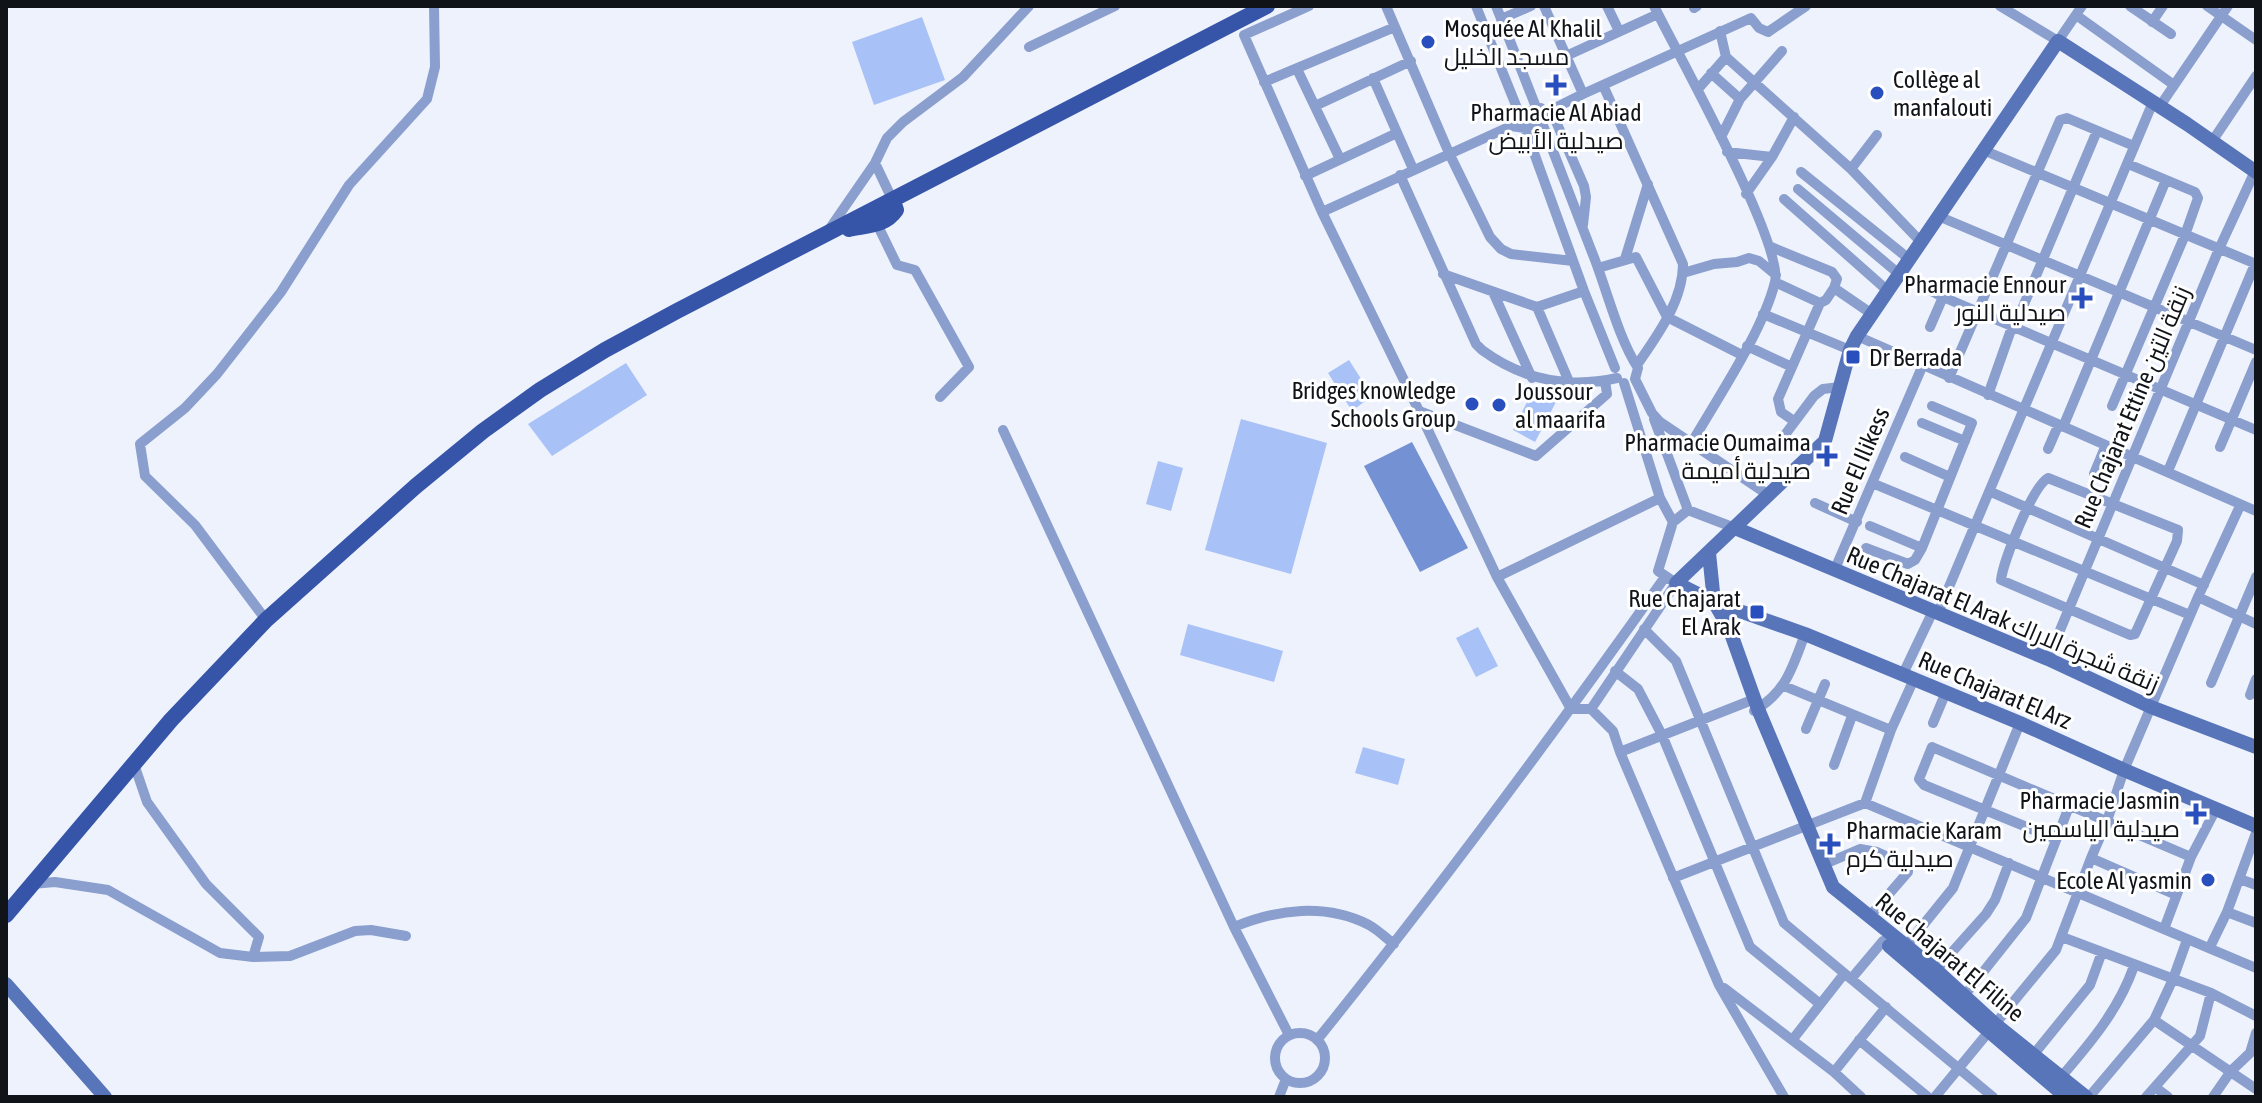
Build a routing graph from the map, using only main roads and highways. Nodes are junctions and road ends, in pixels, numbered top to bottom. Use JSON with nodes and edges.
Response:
{"nodes":[{"id":1,"x":1267,"y":6,"type":"edge"},
{"id":2,"x":893,"y":201,"type":"junction"},
{"id":3,"x":825,"y":236,"type":"junction"},
{"id":4,"x":6,"y":915,"type":"edge"}],
"edges":[{"from":1,"to":2,"type":"main road"},
{"from":2,"to":3,"type":"main road"},
{"from":2,"to":3,"type":"main road"},
{"from":3,"to":4,"type":"main road"}]}
